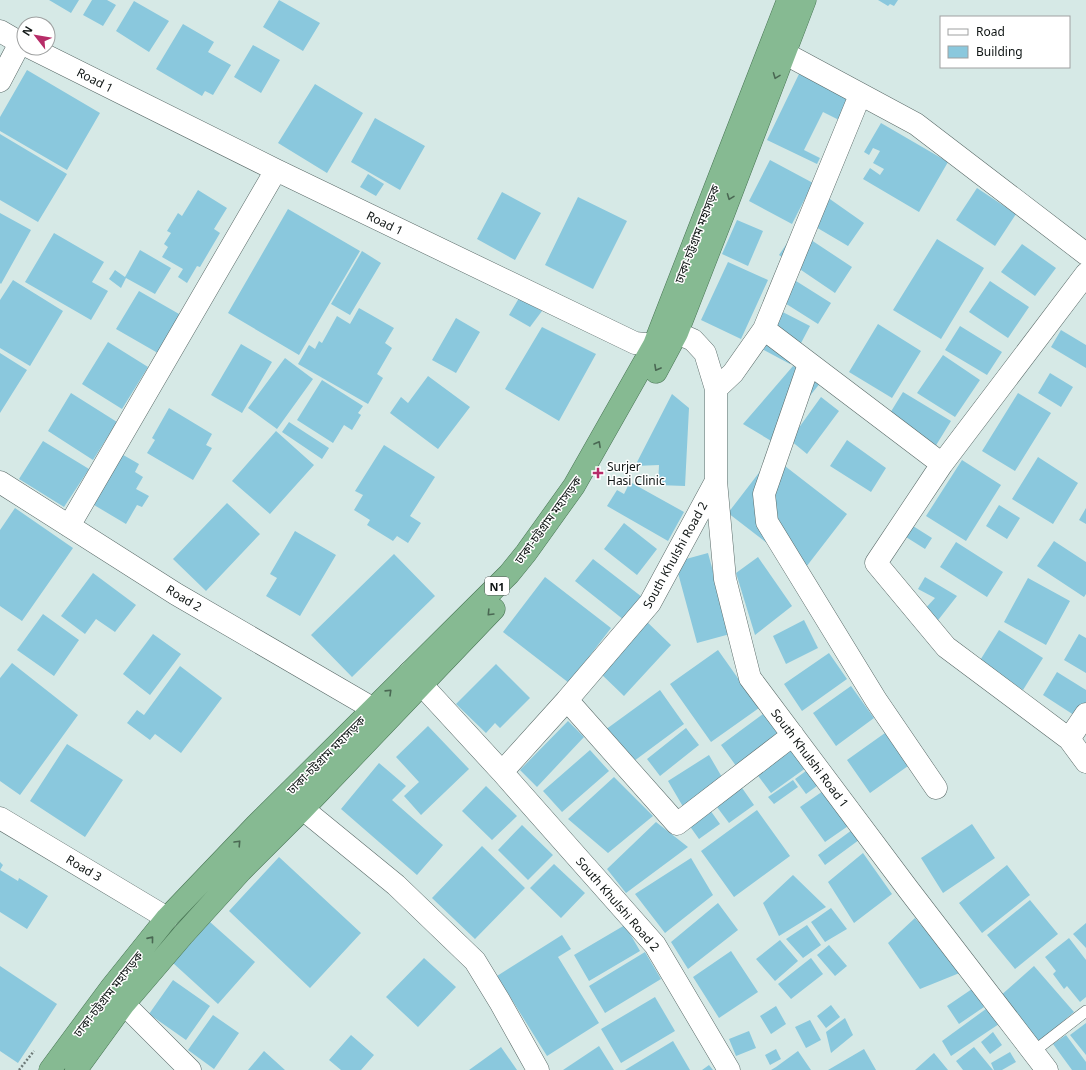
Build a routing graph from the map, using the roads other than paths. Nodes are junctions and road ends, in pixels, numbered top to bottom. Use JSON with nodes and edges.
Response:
{"nodes":[{"id":1,"x":788,"y":0,"type":"edge"},
{"id":2,"x":805,"y":0,"type":"edge"},
{"id":3,"x":0,"y":31,"type":"edge"},
{"id":4,"x":16,"y":40,"type":"edge"},
{"id":5,"x":784,"y":53,"type":"junction"},
{"id":6,"x":17,"y":56,"type":"edge"},
{"id":7,"x":47,"y":56,"type":"edge"},
{"id":8,"x":0,"y":80,"type":"edge"},
{"id":9,"x":860,"y":95,"type":"junction"},
{"id":10,"x":276,"y":170,"type":"junction"},
{"id":11,"x":1086,"y":254,"type":"edge"},
{"id":12,"x":1086,"y":274,"type":"edge"},
{"id":13,"x":764,"y":329,"type":"junction"},
{"id":14,"x":677,"y":333,"type":"junction"},
{"id":15,"x":654,"y":345,"type":"junction"},
{"id":16,"x":809,"y":364,"type":"junction"},
{"id":17,"x":716,"y":389,"type":"junction"},
{"id":18,"x":942,"y":464,"type":"junction"},
{"id":19,"x":716,"y":480,"type":"junction"},
{"id":20,"x":0,"y":482,"type":"edge"},
{"id":21,"x":69,"y":526,"type":"junction"},
{"id":22,"x":415,"y":679,"type":"junction"},
{"id":23,"x":567,"y":700,"type":"junction"},
{"id":24,"x":372,"y":708,"type":"junction"},
{"id":25,"x":1086,"y":714,"type":"edge"},
{"id":26,"x":793,"y":735,"type":"junction"},
{"id":27,"x":1069,"y":739,"type":"junction"},
{"id":28,"x":1086,"y":762,"type":"edge"},
{"id":29,"x":502,"y":772,"type":"junction"},
{"id":30,"x":936,"y":788,"type":"dead end"},
{"id":31,"x":303,"y":809,"type":"junction"},
{"id":32,"x":0,"y":818,"type":"edge"},
{"id":33,"x":168,"y":918,"type":"junction"},
{"id":34,"x":117,"y":997,"type":"junction"},
{"id":35,"x":1086,"y":1011,"type":"edge"},
{"id":36,"x":1033,"y":1052,"type":"junction"},
{"id":37,"x":50,"y":1070,"type":"edge"},
{"id":38,"x":76,"y":1070,"type":"edge"},
{"id":39,"x":190,"y":1070,"type":"edge"},
{"id":40,"x":538,"y":1070,"type":"edge"},
{"id":41,"x":729,"y":1070,"type":"edge"},
{"id":42,"x":1047,"y":1070,"type":"edge"}],
"edges":[{"from":1,"to":15,"type":"highway","name":"ঢাকা-চট্টগ্রাম মহাসড়ক","number":"N1"},
{"from":2,"to":5,"type":"highway","name":"ঢাকা-চট্টগ্রাম মহাসড়ক","number":"N1"},
{"from":3,"to":4,"type":"street","name":"Road 1"},
{"from":5,"to":9,"type":"street"},
{"from":5,"to":14,"type":"highway","name":"ঢাকা-চট্টগ্রাম মহাসড়ক","number":"N1","one_way":true},
{"from":6,"to":8,"type":"street"},
{"from":7,"to":10,"type":"street","name":"Road 1"},
{"from":9,"to":11,"type":"street"},
{"from":9,"to":13,"type":"street"},
{"from":10,"to":15,"type":"street","name":"Road 1"},
{"from":10,"to":21,"type":"street"},
{"from":12,"to":18,"type":"street"},
{"from":13,"to":16,"type":"street"},
{"from":13,"to":17,"type":"street"},
{"from":14,"to":15,"type":"street"},
{"from":14,"to":17,"type":"street"},
{"from":14,"to":22,"type":"highway","name":"ঢাকা-চট্টগ্রাম মহাসড়ক","number":"N1","one_way":true},
{"from":22,"to":15,"type":"highway","name":"ঢাকা-চট্টগ্রাম মহাসড়ক","number":"N1","one_way":true},
{"from":16,"to":18,"type":"street"},
{"from":16,"to":30,"type":"street"},
{"from":17,"to":19,"type":"street","name":"South Khulshi Road 1"},
{"from":18,"to":27,"type":"street"},
{"from":19,"to":23,"type":"street","name":"South Khulshi Road 2"},
{"from":19,"to":26,"type":"street","name":"South Khulshi Road 1"},
{"from":20,"to":21,"type":"street","name":"Road 2"},
{"from":21,"to":24,"type":"street","name":"Road 2"},
{"from":24,"to":22,"type":"highway","name":"ঢাকা-চট্টগ্রাম মহাসড়ক","number":"N1","one_way":true},
{"from":22,"to":29,"type":"street","name":"South Khulshi Road 2"},
{"from":22,"to":31,"type":"highway","name":"ঢাকা-চট্টগ্রাম মহাসড়ক","number":"N1"},
{"from":23,"to":26,"type":"street"},
{"from":23,"to":29,"type":"street","name":"South Khulshi Road 2"},
{"from":33,"to":24,"type":"highway","name":"ঢাকা-চট্টগ্রাম মহাসড়ক","number":"N1","one_way":true},
{"from":25,"to":27,"type":"street"},
{"from":26,"to":36,"type":"street","name":"South Khulshi Road 1"},
{"from":27,"to":28,"type":"street"},
{"from":29,"to":41,"type":"street","name":"South Khulshi Road 2"},
{"from":31,"to":34,"type":"highway","name":"ঢাকা-চট্টগ্রাম মহাসড়ক","number":"N1"},
{"from":31,"to":40,"type":"street"},
{"from":32,"to":33,"type":"street","name":"Road 3"},
{"from":34,"to":33,"type":"highway","name":"ঢাকা-চট্টগ্রাম মহাসড়ক","number":"N1","one_way":true},
{"from":34,"to":37,"type":"highway","name":"ঢাকা-চট্টগ্রাম মহাসড়ক","number":"N1"},
{"from":34,"to":38,"type":"highway","name":"ঢাকা-চট্টগ্রাম মহাসড়ক","number":"N1"},
{"from":34,"to":39,"type":"street"},
{"from":35,"to":36,"type":"lane"},
{"from":36,"to":42,"type":"street","name":"South Khulshi Road 1"}]}
